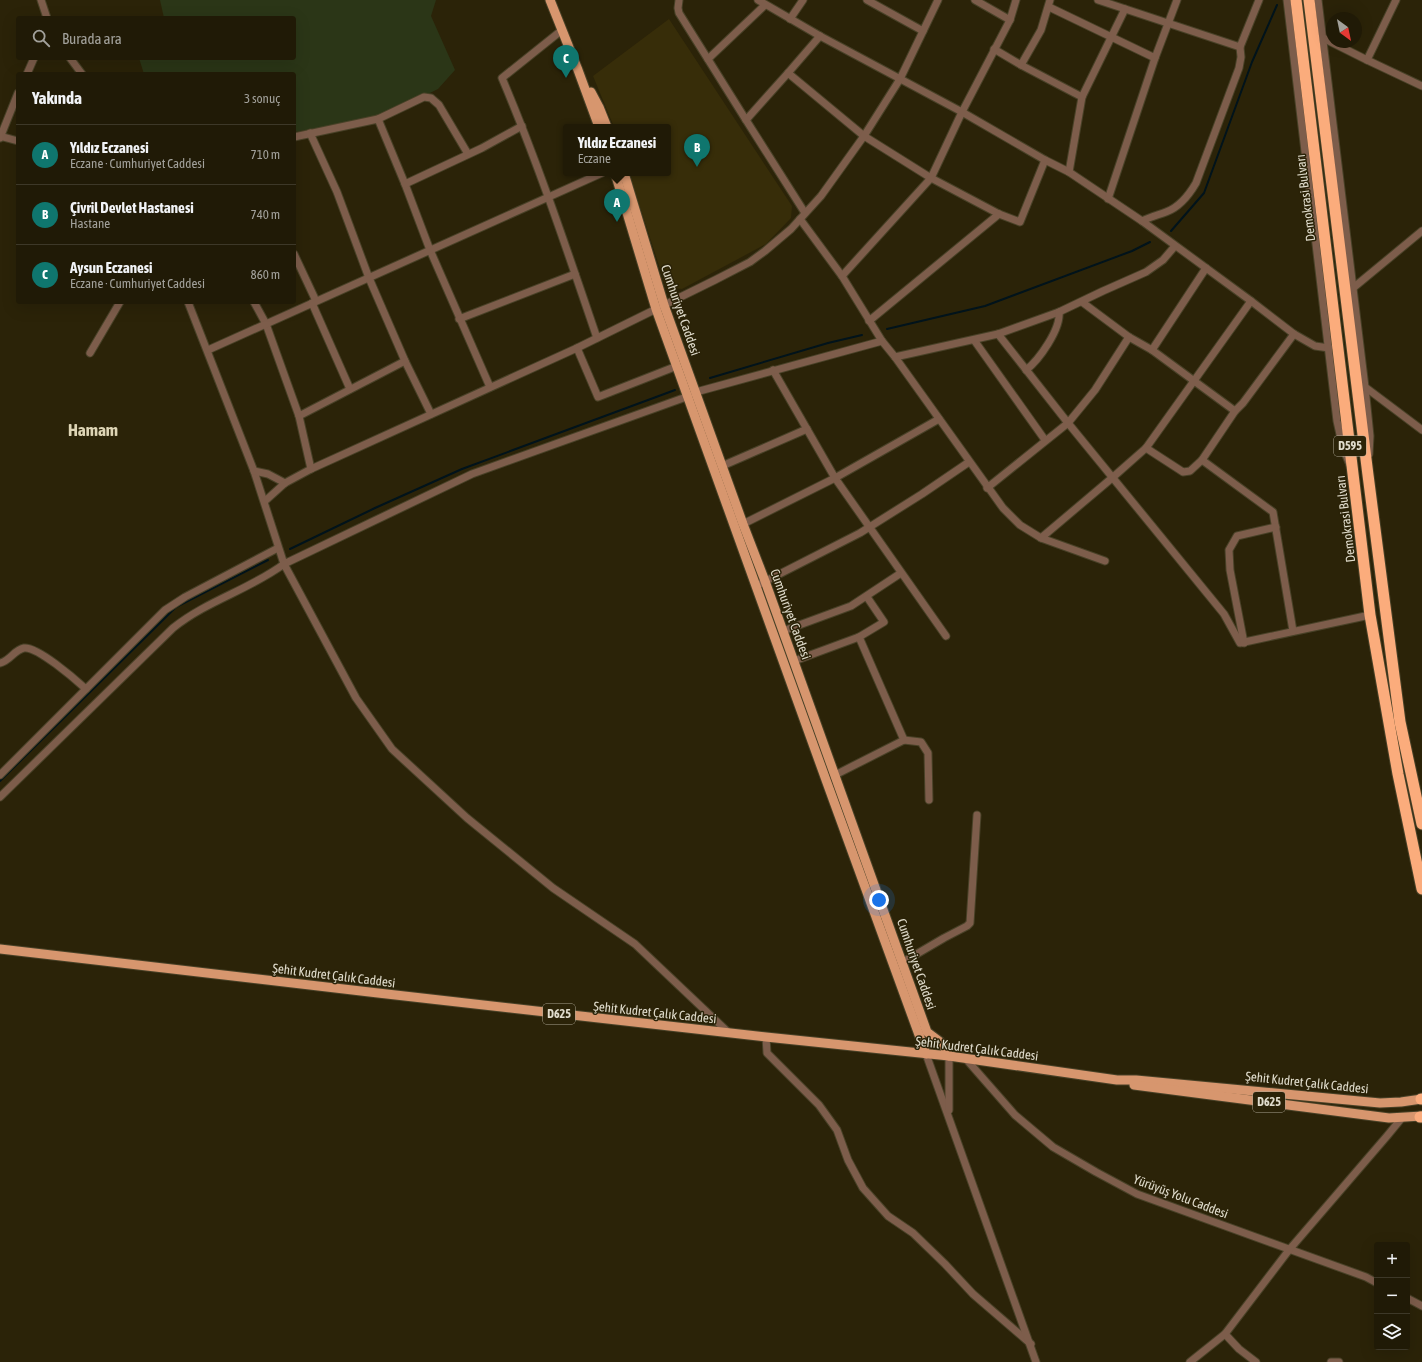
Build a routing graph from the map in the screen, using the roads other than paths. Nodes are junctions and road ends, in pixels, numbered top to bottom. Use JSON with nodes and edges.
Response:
{"nodes":[{"id":1,"x":41,"y":0,"type":"edge"},
{"id":2,"x":550,"y":0,"type":"edge"},
{"id":3,"x":679,"y":0,"type":"edge"},
{"id":4,"x":758,"y":0,"type":"edge"},
{"id":5,"x":803,"y":0,"type":"edge"},
{"id":6,"x":867,"y":0,"type":"edge"},
{"id":7,"x":938,"y":0,"type":"edge"},
{"id":8,"x":976,"y":0,"type":"edge"},
{"id":9,"x":1016,"y":0,"type":"edge"},
{"id":10,"x":1098,"y":0,"type":"edge"},
{"id":11,"x":1176,"y":0,"type":"edge"},
{"id":12,"x":1258,"y":0,"type":"edge"},
{"id":13,"x":1287,"y":0,"type":"edge"},
{"id":14,"x":1296,"y":0,"type":"edge"},
{"id":15,"x":1309,"y":0,"type":"edge"},
{"id":16,"x":1318,"y":0,"type":"edge"},
{"id":17,"x":1396,"y":0,"type":"edge"},
{"id":18,"x":1050,"y":3,"type":"edge"},
{"id":19,"x":765,"y":5,"type":"junction"},
{"id":20,"x":1125,"y":9,"type":"junction"},
{"id":21,"x":47,"y":16,"type":"edge"},
{"id":22,"x":790,"y":19,"type":"junction"},
{"id":23,"x":1010,"y":20,"type":"junction"},
{"id":24,"x":1168,"y":23,"type":"junction"},
{"id":25,"x":562,"y":30,"type":"junction"},
{"id":26,"x":923,"y":31,"type":"junction"},
{"id":27,"x":820,"y":36,"type":"junction"},
{"id":28,"x":1112,"y":37,"type":"junction"},
{"id":29,"x":1323,"y":38,"type":"junction"},
{"id":30,"x":1240,"y":46,"type":"junction"},
{"id":31,"x":994,"y":49,"type":"junction"},
{"id":32,"x":708,"y":58,"type":"junction"},
{"id":33,"x":1155,"y":58,"type":"junction"},
{"id":34,"x":33,"y":60,"type":"edge"},
{"id":35,"x":72,"y":60,"type":"edge"},
{"id":36,"x":1366,"y":60,"type":"junction"},
{"id":37,"x":1022,"y":65,"type":"junction"},
{"id":38,"x":578,"y":70,"type":"junction"},
{"id":39,"x":28,"y":72,"type":"edge"},
{"id":40,"x":80,"y":72,"type":"edge"},
{"id":41,"x":788,"y":73,"type":"junction"},
{"id":42,"x":900,"y":78,"type":"junction"},
{"id":43,"x":1422,"y":86,"type":"edge"},
{"id":44,"x":1082,"y":97,"type":"junction"},
{"id":45,"x":16,"y":98,"type":"edge"},
{"id":46,"x":962,"y":112,"type":"junction"},
{"id":47,"x":378,"y":119,"type":"junction"},
{"id":48,"x":746,"y":120,"type":"junction"},
{"id":49,"x":597,"y":124,"type":"edge"},
{"id":50,"x":606,"y":124,"type":"edge"},
{"id":51,"x":522,"y":126,"type":"junction"},
{"id":52,"x":310,"y":133,"type":"junction"},
{"id":53,"x":296,"y":136,"type":"edge"},
{"id":54,"x":864,"y":136,"type":"junction"},
{"id":55,"x":0,"y":137,"type":"edge"},
{"id":56,"x":16,"y":141,"type":"edge"},
{"id":57,"x":468,"y":154,"type":"junction"},
{"id":58,"x":1045,"y":160,"type":"junction"},
{"id":59,"x":1068,"y":172,"type":"junction"},
{"id":60,"x":595,"y":176,"type":"edge"},
{"id":61,"x":616,"y":176,"type":"edge"},
{"id":62,"x":625,"y":176,"type":"edge"},
{"id":63,"x":931,"y":178,"type":"junction"},
{"id":64,"x":405,"y":184,"type":"junction"},
{"id":65,"x":548,"y":197,"type":"junction"},
{"id":66,"x":1108,"y":199,"type":"junction"},
{"id":67,"x":999,"y":214,"type":"junction"},
{"id":68,"x":803,"y":216,"type":"junction"},
{"id":69,"x":1142,"y":221,"type":"junction"},
{"id":70,"x":1422,"y":231,"type":"edge"},
{"id":71,"x":1175,"y":246,"type":"junction"},
{"id":72,"x":430,"y":250,"type":"junction"},
{"id":73,"x":296,"y":259,"type":"edge"},
{"id":74,"x":1206,"y":268,"type":"junction"},
{"id":75,"x":575,"y":274,"type":"junction"},
{"id":76,"x":842,"y":276,"type":"junction"},
{"id":77,"x":369,"y":278,"type":"junction"},
{"id":78,"x":1353,"y":288,"type":"junction"},
{"id":79,"x":1251,"y":300,"type":"junction"},
{"id":80,"x":314,"y":302,"type":"junction"},
{"id":81,"x":1082,"y":302,"type":"junction"},
{"id":82,"x":119,"y":304,"type":"edge"},
{"id":83,"x":189,"y":304,"type":"edge"},
{"id":84,"x":255,"y":304,"type":"edge"},
{"id":85,"x":660,"y":307,"type":"junction"},
{"id":86,"x":1059,"y":312,"type":"junction"},
{"id":87,"x":459,"y":319,"type":"junction"},
{"id":88,"x":869,"y":321,"type":"junction"},
{"id":89,"x":266,"y":324,"type":"junction"},
{"id":90,"x":998,"y":334,"type":"junction"},
{"id":91,"x":1294,"y":334,"type":"junction"},
{"id":92,"x":1129,"y":337,"type":"junction"},
{"id":93,"x":597,"y":338,"type":"junction"},
{"id":94,"x":974,"y":340,"type":"junction"},
{"id":95,"x":882,"y":342,"type":"junction"},
{"id":96,"x":577,"y":348,"type":"junction"},
{"id":97,"x":1329,"y":348,"type":"junction"},
{"id":98,"x":208,"y":350,"type":"junction"},
{"id":99,"x":1152,"y":350,"type":"junction"},
{"id":100,"x":90,"y":353,"type":"dead end"},
{"id":101,"x":895,"y":357,"type":"junction"},
{"id":102,"x":405,"y":361,"type":"junction"},
{"id":103,"x":677,"y":366,"type":"junction"},
{"id":104,"x":774,"y":370,"type":"junction"},
{"id":105,"x":1026,"y":370,"type":"junction"},
{"id":106,"x":1195,"y":381,"type":"junction"},
{"id":107,"x":490,"y":387,"type":"junction"},
{"id":108,"x":1365,"y":387,"type":"junction"},
{"id":109,"x":350,"y":389,"type":"junction"},
{"id":110,"x":692,"y":394,"type":"junction"},
{"id":111,"x":1236,"y":411,"type":"junction"},
{"id":112,"x":431,"y":414,"type":"junction"},
{"id":113,"x":299,"y":416,"type":"junction"},
{"id":114,"x":939,"y":419,"type":"junction"},
{"id":115,"x":1068,"y":423,"type":"junction"},
{"id":116,"x":807,"y":429,"type":"junction"},
{"id":117,"x":1422,"y":430,"type":"edge"},
{"id":118,"x":1045,"y":440,"type":"junction"},
{"id":119,"x":1146,"y":448,"type":"junction"},
{"id":120,"x":1202,"y":460,"type":"junction"},
{"id":121,"x":969,"y":462,"type":"junction"},
{"id":122,"x":1366,"y":462,"type":"junction"},
{"id":123,"x":722,"y":466,"type":"junction"},
{"id":124,"x":311,"y":468,"type":"junction"},
{"id":125,"x":1353,"y":468,"type":"junction"},
{"id":126,"x":254,"y":471,"type":"junction"},
{"id":127,"x":835,"y":478,"type":"junction"},
{"id":128,"x":1112,"y":478,"type":"junction"},
{"id":129,"x":285,"y":483,"type":"junction"},
{"id":130,"x":987,"y":488,"type":"junction"},
{"id":131,"x":265,"y":501,"type":"junction"},
{"id":132,"x":743,"y":524,"type":"junction"},
{"id":133,"x":870,"y":527,"type":"junction"},
{"id":134,"x":1276,"y":527,"type":"junction"},
{"id":135,"x":1041,"y":538,"type":"junction"},
{"id":136,"x":278,"y":548,"type":"junction"},
{"id":137,"x":1105,"y":561,"type":"dead end"},
{"id":138,"x":284,"y":564,"type":"junction"},
{"id":139,"x":901,"y":573,"type":"junction"},
{"id":140,"x":765,"y":581,"type":"junction"},
{"id":141,"x":756,"y":586,"type":"junction"},
{"id":142,"x":867,"y":597,"type":"junction"},
{"id":143,"x":1370,"y":615,"type":"junction"},
{"id":144,"x":783,"y":631,"type":"junction"},
{"id":145,"x":1293,"y":632,"type":"junction"},
{"id":146,"x":946,"y":636,"type":"dead end"},
{"id":147,"x":859,"y":637,"type":"junction"},
{"id":148,"x":1244,"y":643,"type":"junction"},
{"id":149,"x":794,"y":661,"type":"junction"},
{"id":150,"x":0,"y":663,"type":"edge"},
{"id":151,"x":86,"y":689,"type":"junction"},
{"id":152,"x":904,"y":740,"type":"junction"},
{"id":153,"x":0,"y":775,"type":"edge"},
{"id":154,"x":835,"y":775,"type":"junction"},
{"id":155,"x":0,"y":796,"type":"edge"},
{"id":156,"x":929,"y":800,"type":"dead end"},
{"id":157,"x":977,"y":815,"type":"dead end"},
{"id":158,"x":1422,"y":824,"type":"edge"},
{"id":159,"x":1422,"y":889,"type":"edge"},
{"id":160,"x":0,"y":949,"type":"edge"},
{"id":161,"x":903,"y":962,"type":"junction"},
{"id":162,"x":730,"y":1033,"type":"junction"},
{"id":163,"x":766,"y":1037,"type":"junction"},
{"id":164,"x":926,"y":1054,"type":"junction"},
{"id":165,"x":949,"y":1056,"type":"junction"},
{"id":166,"x":966,"y":1059,"type":"junction"},
{"id":167,"x":1117,"y":1080,"type":"junction"},
{"id":168,"x":1422,"y":1099,"type":"edge"},
{"id":169,"x":949,"y":1116,"type":"junction"},
{"id":170,"x":1421,"y":1117,"type":"edge"},
{"id":171,"x":1401,"y":1118,"type":"junction"},
{"id":172,"x":1289,"y":1250,"type":"junction"},
{"id":173,"x":1374,"y":1281,"type":"edge"},
{"id":174,"x":1410,"y":1300,"type":"edge"},
{"id":175,"x":1422,"y":1306,"type":"edge"},
{"id":176,"x":1225,"y":1334,"type":"junction"},
{"id":177,"x":1031,"y":1344,"type":"junction"},
{"id":178,"x":1248,"y":1356,"type":"junction"},
{"id":179,"x":1036,"y":1362,"type":"edge"},
{"id":180,"x":1190,"y":1362,"type":"edge"},
{"id":181,"x":1243,"y":1362,"type":"edge"},
{"id":182,"x":1256,"y":1362,"type":"edge"},
{"id":183,"x":1330,"y":1362,"type":"edge"},
{"id":184,"x":1339,"y":1362,"type":"edge"}],
"edges":[{"from":1,"to":21,"type":"street"},
{"from":2,"to":25,"type":"main road"},
{"from":3,"to":32,"type":"street"},
{"from":4,"to":19,"type":"street"},
{"from":5,"to":22,"type":"street"},
{"from":6,"to":26,"type":"street"},
{"from":7,"to":26,"type":"street"},
{"from":8,"to":23,"type":"street"},
{"from":9,"to":23,"type":"street"},
{"from":10,"to":20,"type":"street"},
{"from":11,"to":24,"type":"street"},
{"from":12,"to":30,"type":"street"},
{"from":13,"to":97,"type":"street"},
{"from":14,"to":125,"type":"highway","name":"Demokrasi Bulvarı","number":"D595"},
{"from":15,"to":122,"type":"highway","number":"D595"},
{"from":16,"to":29,"type":"street"},
{"from":17,"to":36,"type":"street"},
{"from":18,"to":28,"type":"street"},
{"from":18,"to":37,"type":"street"},
{"from":19,"to":22,"type":"street"},
{"from":19,"to":32,"type":"street"},
{"from":20,"to":24,"type":"street"},
{"from":20,"to":28,"type":"street"},
{"from":22,"to":27,"type":"street"},
{"from":23,"to":31,"type":"street"},
{"from":24,"to":30,"type":"street"},
{"from":24,"to":33,"type":"street"},
{"from":25,"to":38,"type":"main road"},
{"from":25,"to":51,"type":"street"},
{"from":26,"to":42,"type":"street"},
{"from":27,"to":41,"type":"street"},
{"from":27,"to":42,"type":"street"},
{"from":28,"to":33,"type":"street"},
{"from":28,"to":44,"type":"street"},
{"from":29,"to":36,"type":"street"},
{"from":29,"to":78,"type":"street"},
{"from":30,"to":69,"type":"street"},
{"from":31,"to":37,"type":"street"},
{"from":31,"to":46,"type":"street"},
{"from":32,"to":48,"type":"street"},
{"from":33,"to":66,"type":"street"},
{"from":34,"to":39,"type":"street"},
{"from":35,"to":40,"type":"street"},
{"from":36,"to":43,"type":"street"},
{"from":37,"to":44,"type":"street"},
{"from":38,"to":49,"type":"main road"},
{"from":38,"to":50,"type":"main road"},
{"from":41,"to":48,"type":"street"},
{"from":41,"to":54,"type":"street"},
{"from":42,"to":46,"type":"street"},
{"from":42,"to":54,"type":"street"},
{"from":44,"to":59,"type":"street"},
{"from":45,"to":55,"type":"street"},
{"from":46,"to":58,"type":"street"},
{"from":46,"to":63,"type":"street"},
{"from":47,"to":52,"type":"street"},
{"from":47,"to":57,"type":"street"},
{"from":47,"to":64,"type":"street"},
{"from":48,"to":68,"type":"street"},
{"from":51,"to":57,"type":"street"},
{"from":51,"to":65,"type":"street"},
{"from":52,"to":53,"type":"street"},
{"from":52,"to":77,"type":"street"},
{"from":54,"to":63,"type":"street"},
{"from":54,"to":68,"type":"street"},
{"from":55,"to":56,"type":"street"},
{"from":57,"to":64,"type":"street"},
{"from":58,"to":59,"type":"street"},
{"from":58,"to":67,"type":"street"},
{"from":59,"to":66,"type":"street"},
{"from":60,"to":65,"type":"street"},
{"from":61,"to":85,"type":"main road","name":"Cumhuriyet Caddesi"},
{"from":62,"to":85,"type":"main road","name":"Cumhuriyet Caddesi"},
{"from":63,"to":67,"type":"street"},
{"from":63,"to":76,"type":"street"},
{"from":64,"to":72,"type":"street"},
{"from":65,"to":72,"type":"street"},
{"from":65,"to":75,"type":"street"},
{"from":66,"to":69,"type":"street"},
{"from":67,"to":88,"type":"street"},
{"from":68,"to":76,"type":"street"},
{"from":68,"to":85,"type":"street"},
{"from":69,"to":71,"type":"street"},
{"from":70,"to":78,"type":"street"},
{"from":71,"to":74,"type":"street"},
{"from":71,"to":81,"type":"street"},
{"from":72,"to":77,"type":"street"},
{"from":72,"to":87,"type":"street"},
{"from":73,"to":80,"type":"street"},
{"from":74,"to":79,"type":"street"},
{"from":74,"to":99,"type":"street"},
{"from":75,"to":87,"type":"street"},
{"from":75,"to":93,"type":"street"},
{"from":76,"to":88,"type":"street"},
{"from":77,"to":80,"type":"street"},
{"from":77,"to":102,"type":"street"},
{"from":78,"to":108,"type":"street"},
{"from":79,"to":91,"type":"street"},
{"from":79,"to":106,"type":"street"},
{"from":80,"to":89,"type":"street"},
{"from":80,"to":109,"type":"street"},
{"from":81,"to":86,"type":"street"},
{"from":81,"to":92,"type":"street"},
{"from":82,"to":100,"type":"street"},
{"from":83,"to":98,"type":"street"},
{"from":84,"to":89,"type":"street"},
{"from":85,"to":93,"type":"street"},
{"from":85,"to":103,"type":"main road","name":"Cumhuriyet Caddesi"},
{"from":85,"to":110,"type":"main road","name":"Cumhuriyet Caddesi"},
{"from":86,"to":90,"type":"street"},
{"from":86,"to":105,"type":"street"},
{"from":87,"to":107,"type":"street"},
{"from":88,"to":95,"type":"street"},
{"from":89,"to":98,"type":"street"},
{"from":89,"to":113,"type":"street"},
{"from":90,"to":94,"type":"street"},
{"from":90,"to":105,"type":"street"},
{"from":91,"to":97,"type":"street"},
{"from":91,"to":111,"type":"street"},
{"from":92,"to":99,"type":"street"},
{"from":92,"to":115,"type":"street"},
{"from":93,"to":96,"type":"street"},
{"from":94,"to":101,"type":"street"},
{"from":94,"to":118,"type":"street"},
{"from":95,"to":101,"type":"street"},
{"from":95,"to":104,"type":"street"},
{"from":96,"to":103,"type":"street"},
{"from":96,"to":107,"type":"street"},
{"from":97,"to":125,"type":"street"},
{"from":98,"to":126,"type":"street"},
{"from":99,"to":106,"type":"street"},
{"from":101,"to":114,"type":"street"},
{"from":102,"to":109,"type":"street"},
{"from":102,"to":112,"type":"street"},
{"from":103,"to":110,"type":"main road","name":"Cumhuriyet Caddesi"},
{"from":104,"to":110,"type":"street"},
{"from":104,"to":116,"type":"street"},
{"from":105,"to":115,"type":"street"},
{"from":106,"to":111,"type":"street"},
{"from":106,"to":119,"type":"street"},
{"from":107,"to":112,"type":"street"},
{"from":108,"to":117,"type":"street"},
{"from":108,"to":122,"type":"street"},
{"from":109,"to":113,"type":"street"},
{"from":110,"to":123,"type":"main road","name":"Cumhuriyet Caddesi"},
{"from":110,"to":138,"type":"street"},
{"from":110,"to":141,"type":"main road","name":"Cumhuriyet Caddesi"},
{"from":111,"to":120,"type":"street"},
{"from":112,"to":124,"type":"street"},
{"from":113,"to":124,"type":"street"},
{"from":114,"to":121,"type":"street"},
{"from":114,"to":127,"type":"street"},
{"from":115,"to":118,"type":"street"},
{"from":115,"to":128,"type":"street"},
{"from":116,"to":123,"type":"street"},
{"from":116,"to":127,"type":"street"},
{"from":118,"to":130,"type":"street"},
{"from":119,"to":120,"type":"street"},
{"from":119,"to":128,"type":"street"},
{"from":120,"to":134,"type":"street"},
{"from":121,"to":130,"type":"street"},
{"from":121,"to":133,"type":"street"},
{"from":122,"to":158,"type":"highway","number":"D595"},
{"from":123,"to":132,"type":"main road","name":"Cumhuriyet Caddesi"},
{"from":124,"to":129,"type":"street"},
{"from":125,"to":143,"type":"highway","name":"Demokrasi Bulvarı","number":"D595"},
{"from":126,"to":129,"type":"street"},
{"from":126,"to":131,"type":"street"},
{"from":127,"to":132,"type":"street"},
{"from":127,"to":133,"type":"street"},
{"from":128,"to":135,"type":"street"},
{"from":128,"to":148,"type":"street"},
{"from":129,"to":131,"type":"street"},
{"from":130,"to":135,"type":"street"},
{"from":131,"to":136,"type":"street"},
{"from":132,"to":140,"type":"main road","name":"Cumhuriyet Caddesi"},
{"from":133,"to":139,"type":"street"},
{"from":133,"to":140,"type":"street"},
{"from":134,"to":145,"type":"street"},
{"from":134,"to":148,"type":"street"},
{"from":135,"to":137,"type":"street"},
{"from":136,"to":138,"type":"street"},
{"from":136,"to":151,"type":"street"},
{"from":138,"to":155,"type":"street"},
{"from":138,"to":162,"type":"street"},
{"from":139,"to":142,"type":"street"},
{"from":139,"to":146,"type":"street"},
{"from":140,"to":141,"type":"street"},
{"from":140,"to":144,"type":"main road","name":"Cumhuriyet Caddesi"},
{"from":141,"to":164,"type":"main road","name":"Cumhuriyet Caddesi"},
{"from":142,"to":144,"type":"street"},
{"from":142,"to":147,"type":"street"},
{"from":143,"to":145,"type":"street"},
{"from":143,"to":159,"type":"highway","name":"Demokrasi Bulvarı","number":"D595"},
{"from":144,"to":149,"type":"main road","name":"Cumhuriyet Caddesi"},
{"from":145,"to":148,"type":"street"},
{"from":147,"to":149,"type":"street"},
{"from":147,"to":152,"type":"street"},
{"from":149,"to":154,"type":"main road","name":"Cumhuriyet Caddesi"},
{"from":150,"to":151,"type":"street"},
{"from":151,"to":153,"type":"street"},
{"from":152,"to":154,"type":"street"},
{"from":152,"to":156,"type":"street"},
{"from":154,"to":161,"type":"main road","name":"Cumhuriyet Caddesi"},
{"from":157,"to":161,"type":"street"},
{"from":160,"to":162,"type":"main road","name":"Şehit Kudret Çalık Caddesi","number":"D625"},
{"from":161,"to":165,"type":"main road","name":"Cumhuriyet Caddesi"},
{"from":162,"to":163,"type":"main road","name":"Şehit Kudret Çalık Caddesi","number":"D625"},
{"from":163,"to":164,"type":"main road","name":"Şehit Kudret Çalık Caddesi","number":"D625"},
{"from":163,"to":177,"type":"street"},
{"from":164,"to":165,"type":"main road","name":"Şehit Kudret Çalık Caddesi","number":"D625"},
{"from":164,"to":169,"type":"street"},
{"from":165,"to":166,"type":"main road","name":"Şehit Kudret Çalık Caddesi","number":"D625"},
{"from":165,"to":169,"type":"street"},
{"from":166,"to":167,"type":"main road","name":"Şehit Kudret Çalık Caddesi","number":"D625"},
{"from":166,"to":172,"type":"street","name":"Yürüyüş Yolu Caddesi"},
{"from":167,"to":168,"type":"main road","name":"Şehit Kudret Çalık Caddesi","number":"D625"},
{"from":167,"to":171,"type":"main road","name":"Şehit Kudret Çalık Caddesi","number":"D625"},
{"from":169,"to":177,"type":"street"},
{"from":170,"to":171,"type":"main road","name":"Şehit Kudret Çalık Caddesi","number":"D625"},
{"from":171,"to":172,"type":"street"},
{"from":172,"to":173,"type":"street","name":"Yürüyüş Yolu Caddesi"},
{"from":172,"to":176,"type":"street"},
{"from":174,"to":175,"type":"street"},
{"from":176,"to":178,"type":"street"},
{"from":176,"to":180,"type":"street"},
{"from":177,"to":179,"type":"street"},
{"from":178,"to":181,"type":"street"},
{"from":178,"to":182,"type":"street"},
{"from":183,"to":184,"type":"street"}]}
